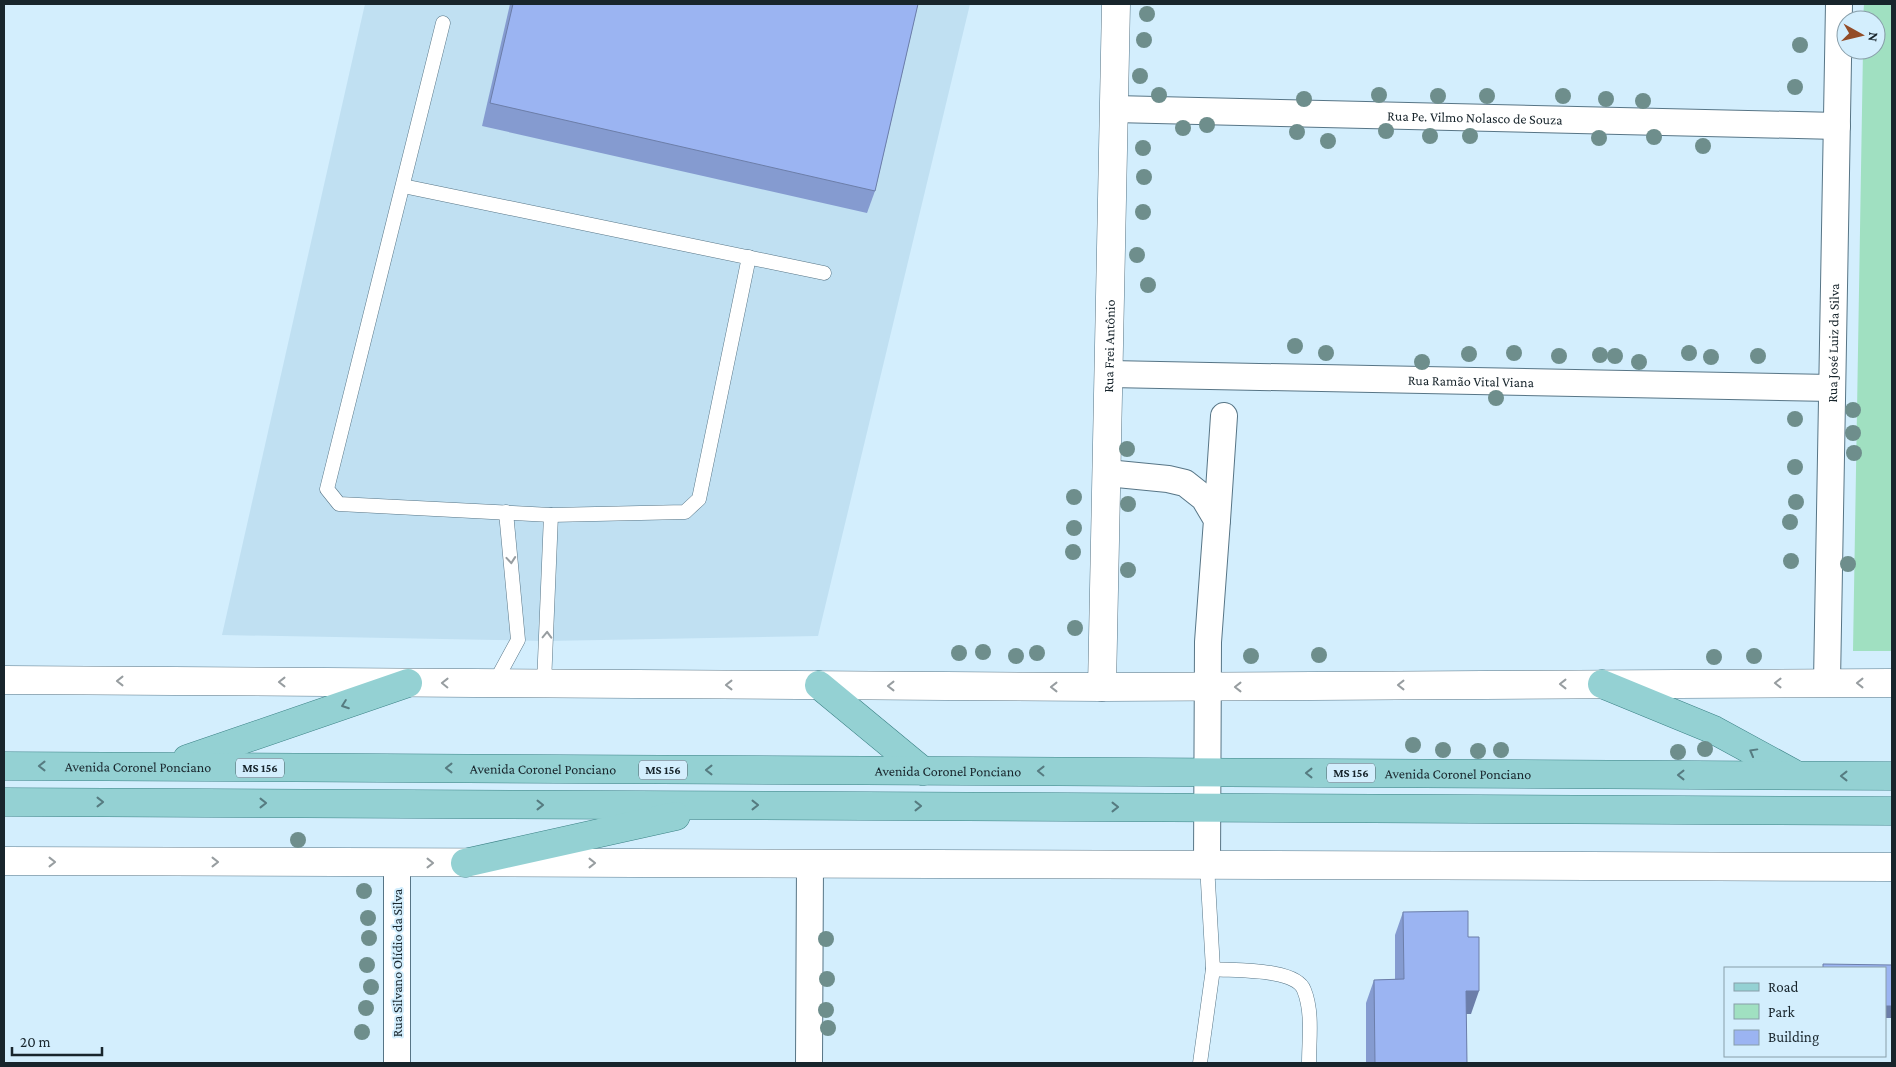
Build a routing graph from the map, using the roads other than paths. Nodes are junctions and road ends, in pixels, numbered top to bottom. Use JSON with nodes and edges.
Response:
{"nodes":[{"id":1,"x":1116,"y":4,"type":"edge"},
{"id":2,"x":1839,"y":4,"type":"edge"},
{"id":3,"x":443,"y":24,"type":"dead end"},
{"id":4,"x":1114,"y":109,"type":"junction"},
{"id":5,"x":1837,"y":126,"type":"junction"},
{"id":6,"x":403,"y":186,"type":"junction"},
{"id":7,"x":749,"y":257,"type":"junction"},
{"id":8,"x":824,"y":273,"type":"dead end"},
{"id":9,"x":1110,"y":374,"type":"junction"},
{"id":10,"x":1832,"y":388,"type":"junction"},
{"id":11,"x":1224,"y":416,"type":"dead end"},
{"id":12,"x":1107,"y":473,"type":"junction"},
{"id":13,"x":506,"y":512,"type":"junction"},
{"id":14,"x":551,"y":515,"type":"junction"},
{"id":15,"x":1217,"y":520,"type":"junction"},
{"id":16,"x":4,"y":680,"type":"edge"},
{"id":17,"x":1827,"y":682,"type":"junction"},
{"id":18,"x":408,"y":683,"type":"junction"},
{"id":19,"x":1892,"y":683,"type":"edge"},
{"id":20,"x":494,"y":684,"type":"junction"},
{"id":21,"x":544,"y":684,"type":"junction"},
{"id":22,"x":1602,"y":684,"type":"junction"},
{"id":23,"x":819,"y":685,"type":"junction"},
{"id":24,"x":1102,"y":687,"type":"junction"},
{"id":25,"x":1207,"y":687,"type":"junction"},
{"id":26,"x":4,"y":766,"type":"edge"},
{"id":27,"x":163,"y":767,"type":"junction"},
{"id":28,"x":923,"y":771,"type":"junction"},
{"id":29,"x":1082,"y":772,"type":"junction"},
{"id":30,"x":1208,"y":772,"type":"junction"},
{"id":31,"x":1796,"y":775,"type":"junction"},
{"id":32,"x":1892,"y":776,"type":"edge"},
{"id":33,"x":4,"y":802,"type":"edge"},
{"id":34,"x":724,"y":805,"type":"junction"},
{"id":35,"x":1077,"y":807,"type":"junction"},
{"id":36,"x":1207,"y":808,"type":"junction"},
{"id":37,"x":1892,"y":811,"type":"edge"},
{"id":38,"x":4,"y":861,"type":"edge"},
{"id":39,"x":397,"y":862,"type":"junction"},
{"id":40,"x":466,"y":863,"type":"junction"},
{"id":41,"x":810,"y":864,"type":"junction"},
{"id":42,"x":1208,"y":865,"type":"junction"},
{"id":43,"x":1892,"y":867,"type":"edge"},
{"id":44,"x":1213,"y":969,"type":"junction"},
{"id":45,"x":397,"y":1063,"type":"edge"},
{"id":46,"x":809,"y":1063,"type":"edge"},
{"id":47,"x":1200,"y":1063,"type":"edge"},
{"id":48,"x":1309,"y":1063,"type":"edge"}],
"edges":[{"from":1,"to":4,"type":"main road","name":"Rua Frei Antônio"},
{"from":2,"to":5,"type":"street","name":"Rua José Luiz da Silva"},
{"from":3,"to":6,"type":"lane"},
{"from":4,"to":5,"type":"street","name":"Rua Pe. Vilmo Nolasco de Souza"},
{"from":4,"to":9,"type":"main road","name":"Rua Frei Antônio"},
{"from":5,"to":10,"type":"street","name":"Rua José Luiz da Silva"},
{"from":6,"to":7,"type":"lane"},
{"from":6,"to":13,"type":"lane"},
{"from":7,"to":8,"type":"lane"},
{"from":7,"to":14,"type":"lane"},
{"from":9,"to":10,"type":"street","name":"Rua Ramão Vital Viana"},
{"from":9,"to":12,"type":"main road","name":"Rua Frei Antônio"},
{"from":10,"to":17,"type":"street","name":"Rua José Luiz da Silva"},
{"from":11,"to":15,"type":"street"},
{"from":12,"to":15,"type":"street"},
{"from":12,"to":24,"type":"main road","name":"Rua Frei Antônio"},
{"from":13,"to":14,"type":"lane"},
{"from":13,"to":20,"type":"lane","one_way":true},
{"from":21,"to":14,"type":"lane","one_way":true},
{"from":15,"to":25,"type":"street"},
{"from":18,"to":16,"type":"main road","one_way":true},
{"from":19,"to":17,"type":"main road","one_way":true},
{"from":17,"to":22,"type":"main road","one_way":true},
{"from":20,"to":18,"type":"main road","one_way":true},
{"from":18,"to":27,"type":"main road","one_way":true},
{"from":20,"to":21,"type":"main road"},
{"from":23,"to":21,"type":"main road","one_way":true},
{"from":22,"to":25,"type":"main road","one_way":true},
{"from":31,"to":22,"type":"main road","one_way":true},
{"from":24,"to":23,"type":"main road","one_way":true},
{"from":23,"to":28,"type":"main road"},
{"from":24,"to":25,"type":"main road"},
{"from":25,"to":30,"type":"street"},
{"from":27,"to":26,"type":"main road","name":"Avenida Coronel Ponciano","number":"MS 156","one_way":true},
{"from":28,"to":27,"type":"main road","name":"Avenida Coronel Ponciano","number":"MS 156","one_way":true},
{"from":29,"to":28,"type":"main road","name":"Avenida Coronel Ponciano","number":"MS 156","one_way":true},
{"from":29,"to":30,"type":"main road","name":"Avenida Coronel Ponciano","number":"MS 156"},
{"from":29,"to":35,"type":"main road"},
{"from":31,"to":30,"type":"main road","name":"Avenida Coronel Ponciano","number":"MS 156","one_way":true},
{"from":30,"to":36,"type":"street"},
{"from":32,"to":31,"type":"main road","name":"Avenida Coronel Ponciano","number":"MS 156","one_way":true},
{"from":33,"to":34,"type":"main road","one_way":true},
{"from":34,"to":35,"type":"main road","one_way":true},
{"from":34,"to":40,"type":"main road"},
{"from":35,"to":36,"type":"main road","one_way":true},
{"from":36,"to":37,"type":"main road"},
{"from":36,"to":42,"type":"street"},
{"from":38,"to":39,"type":"main road","one_way":true},
{"from":39,"to":40,"type":"main road","one_way":true},
{"from":39,"to":45,"type":"street","name":"Rua Silvano Olídio da Silva"},
{"from":40,"to":41,"type":"main road","one_way":true},
{"from":41,"to":42,"type":"main road"},
{"from":41,"to":46,"type":"street"},
{"from":42,"to":43,"type":"main road"},
{"from":42,"to":44,"type":"lane"},
{"from":44,"to":47,"type":"lane"},
{"from":44,"to":48,"type":"lane"}]}
